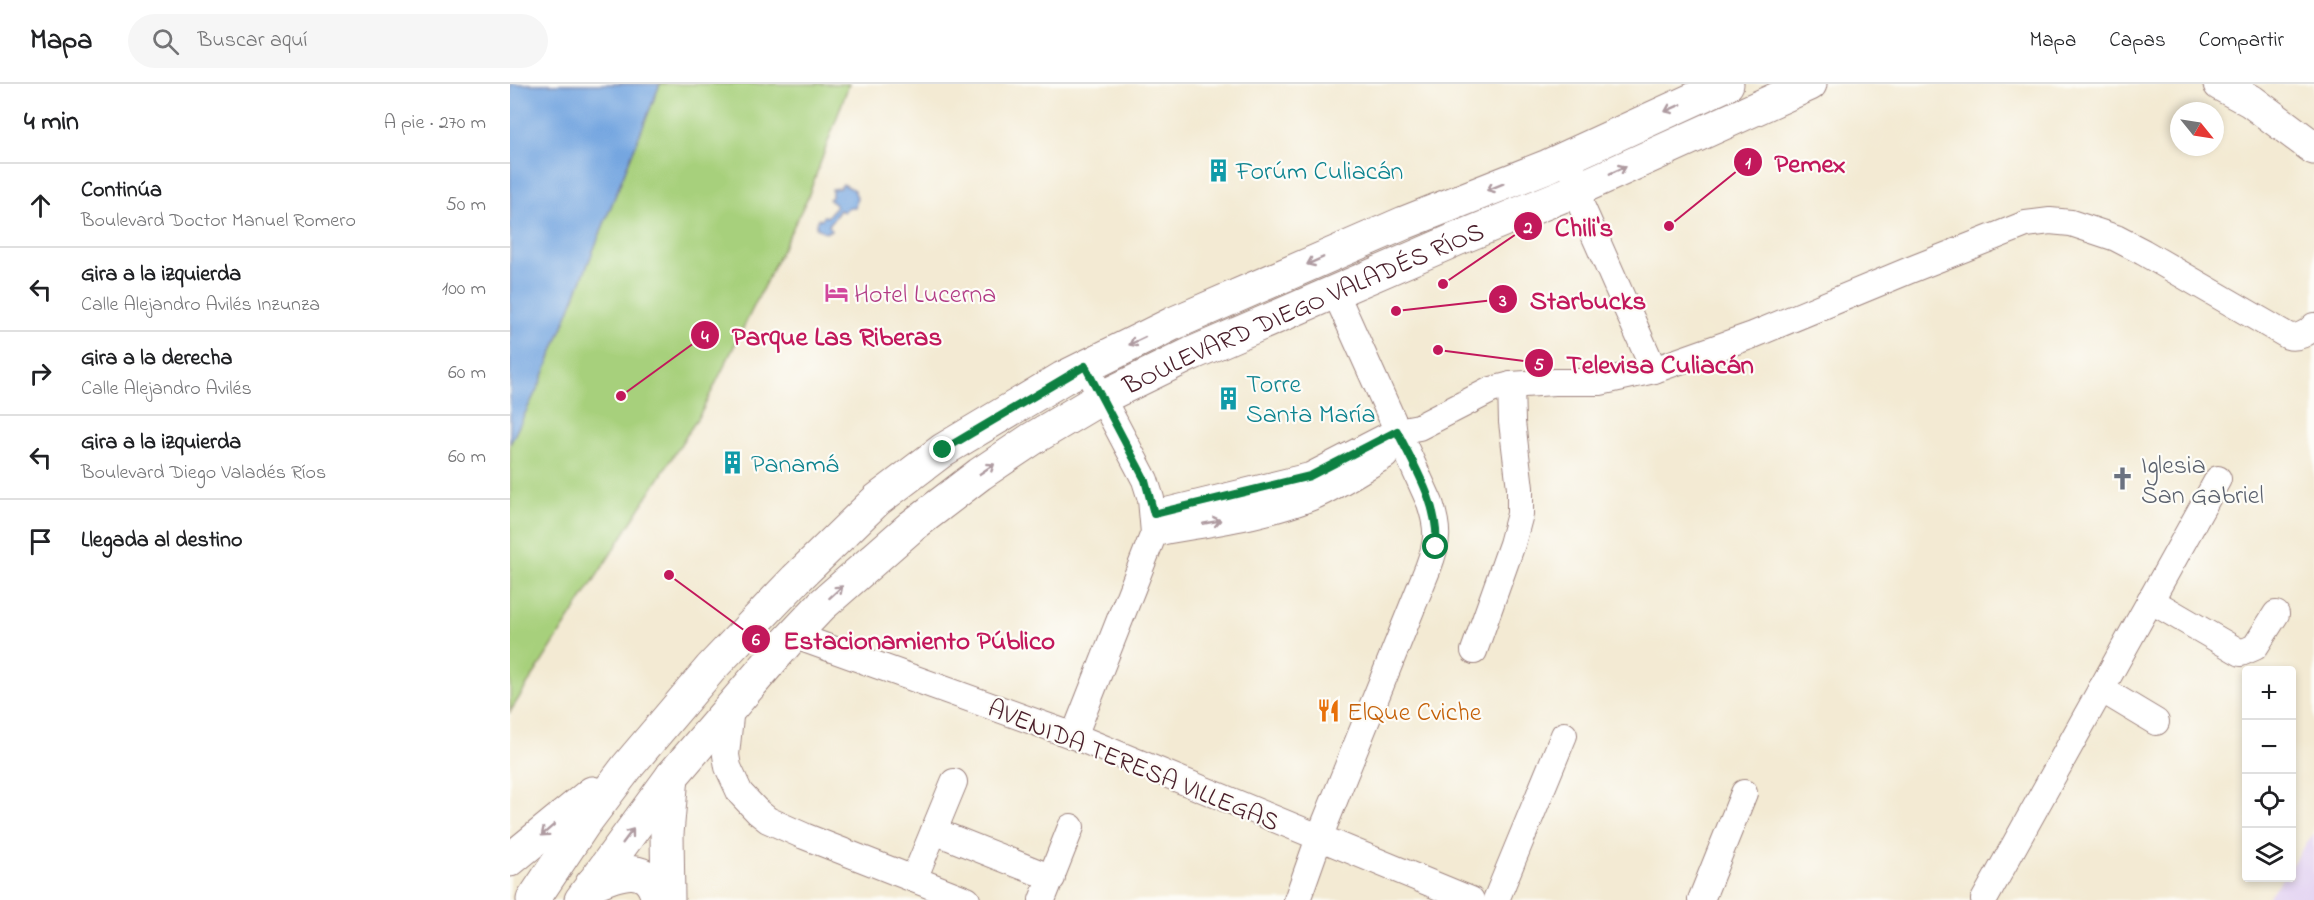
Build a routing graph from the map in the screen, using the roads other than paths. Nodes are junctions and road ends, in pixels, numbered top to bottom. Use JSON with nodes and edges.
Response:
{"nodes":[{"id":1,"x":1727,"y":84,"type":"edge"},
{"id":2,"x":1810,"y":84,"type":"edge"},
{"id":3,"x":2220,"y":84,"type":"edge"},
{"id":4,"x":2265,"y":84,"type":"edge"},
{"id":5,"x":2314,"y":142,"type":"edge"},
{"id":6,"x":2314,"y":148,"type":"edge"},
{"id":7,"x":1557,"y":161,"type":"junction"},
{"id":8,"x":1576,"y":196,"type":"junction"},
{"id":9,"x":1335,"y":292,"type":"junction"},
{"id":10,"x":2314,"y":326,"type":"edge"},
{"id":11,"x":1085,"y":366,"type":"junction"},
{"id":12,"x":1654,"y":370,"type":"junction"},
{"id":13,"x":1511,"y":385,"type":"junction"},
{"id":14,"x":1101,"y":398,"type":"junction"},
{"id":15,"x":1406,"y":435,"type":"junction"},
{"id":16,"x":2218,"y":479,"type":"dead end"},
{"id":17,"x":1154,"y":524,"type":"junction"},
{"id":18,"x":2150,"y":600,"type":"junction"},
{"id":19,"x":2276,"y":615,"type":"dead end"},
{"id":20,"x":793,"y":635,"type":"junction"},
{"id":21,"x":1474,"y":651,"type":"dead end"},
{"id":22,"x":2101,"y":690,"type":"junction"},
{"id":23,"x":731,"y":708,"type":"junction"},
{"id":24,"x":2156,"y":722,"type":"dead end"},
{"id":25,"x":1564,"y":735,"type":"dead end"},
{"id":26,"x":1074,"y":736,"type":"junction"},
{"id":27,"x":627,"y":767,"type":"junction"},
{"id":28,"x":672,"y":776,"type":"junction"},
{"id":29,"x":954,"y":782,"type":"dead end"},
{"id":30,"x":1744,"y":793,"type":"dead end"},
{"id":31,"x":1071,"y":827,"type":"dead end"},
{"id":32,"x":934,"y":831,"type":"junction"},
{"id":33,"x":1319,"y":838,"type":"junction"},
{"id":34,"x":510,"y":860,"type":"edge"},
{"id":35,"x":914,"y":879,"type":"junction"},
{"id":36,"x":1047,"y":889,"type":"edge"},
{"id":37,"x":586,"y":892,"type":"edge"},
{"id":38,"x":533,"y":900,"type":"edge"},
{"id":39,"x":658,"y":900,"type":"edge"},
{"id":40,"x":668,"y":900,"type":"edge"},
{"id":41,"x":967,"y":900,"type":"edge"},
{"id":42,"x":1297,"y":900,"type":"edge"},
{"id":43,"x":1472,"y":900,"type":"edge"},
{"id":44,"x":1496,"y":900,"type":"edge"},
{"id":45,"x":1701,"y":900,"type":"edge"},
{"id":46,"x":1984,"y":900,"type":"edge"}],
"edges":[{"from":1,"to":7,"type":"main road","name":"BOULEVARD DIEGO VALADÉS RÍOS","one_way":true},
{"from":8,"to":2,"type":"main road","name":"BOULEVARD DIEGO VALADÉS RÍOS","one_way":true},
{"from":3,"to":6,"type":"main road"},
{"from":4,"to":5,"type":"main road"},
{"from":7,"to":8,"type":"street"},
{"from":7,"to":11,"type":"main road","name":"BOULEVARD DIEGO VALADÉS RÍOS","one_way":true},
{"from":8,"to":9,"type":"main road","name":"BOULEVARD DIEGO VALADÉS RÍOS"},
{"from":8,"to":12,"type":"street"},
{"from":9,"to":14,"type":"main road","name":"BOULEVARD DIEGO VALADÉS RÍOS"},
{"from":9,"to":15,"type":"street"},
{"from":10,"to":12,"type":"street"},
{"from":11,"to":14,"type":"street"},
{"from":11,"to":27,"type":"main road","name":"BOULEVARD DIEGO VALADÉS RÍOS"},
{"from":12,"to":13,"type":"street"},
{"from":13,"to":15,"type":"street"},
{"from":13,"to":21,"type":"street"},
{"from":14,"to":17,"type":"street"},
{"from":20,"to":14,"type":"main road","name":"BOULEVARD DIEGO VALADÉS RÍOS","one_way":true},
{"from":15,"to":17,"type":"street"},
{"from":15,"to":33,"type":"street"},
{"from":16,"to":18,"type":"street"},
{"from":17,"to":26,"type":"street"},
{"from":18,"to":19,"type":"street"},
{"from":18,"to":22,"type":"street"},
{"from":20,"to":23,"type":"main road","name":"BOULEVARD DIEGO VALADÉS RÍOS"},
{"from":20,"to":26,"type":"street","name":"AVENIDA TERESA VILLEGAS"},
{"from":22,"to":24,"type":"street"},
{"from":22,"to":46,"type":"street"},
{"from":23,"to":28,"type":"main road","name":"BOULEVARD DIEGO VALADÉS RÍOS"},
{"from":23,"to":35,"type":"street"},
{"from":25,"to":44,"type":"street"},
{"from":26,"to":33,"type":"street","name":"AVENIDA TERESA VILLEGAS"},
{"from":27,"to":34,"type":"main road","one_way":true},
{"from":27,"to":38,"type":"main road","name":"BOULEVARD DIEGO VALADÉS RÍOS"},
{"from":37,"to":28,"type":"main road","name":"BOULEVARD DIEGO VALADÉS RÍOS","one_way":true},
{"from":28,"to":40,"type":"main road"},
{"from":29,"to":32,"type":"street"},
{"from":30,"to":45,"type":"street"},
{"from":31,"to":36,"type":"street"},
{"from":32,"to":35,"type":"street"},
{"from":32,"to":36,"type":"street"},
{"from":33,"to":42,"type":"street"},
{"from":33,"to":43,"type":"street","name":"AVENIDA TERESA VILLEGAS"},
{"from":35,"to":41,"type":"street"},
{"from":37,"to":39,"type":"main road"}]}
